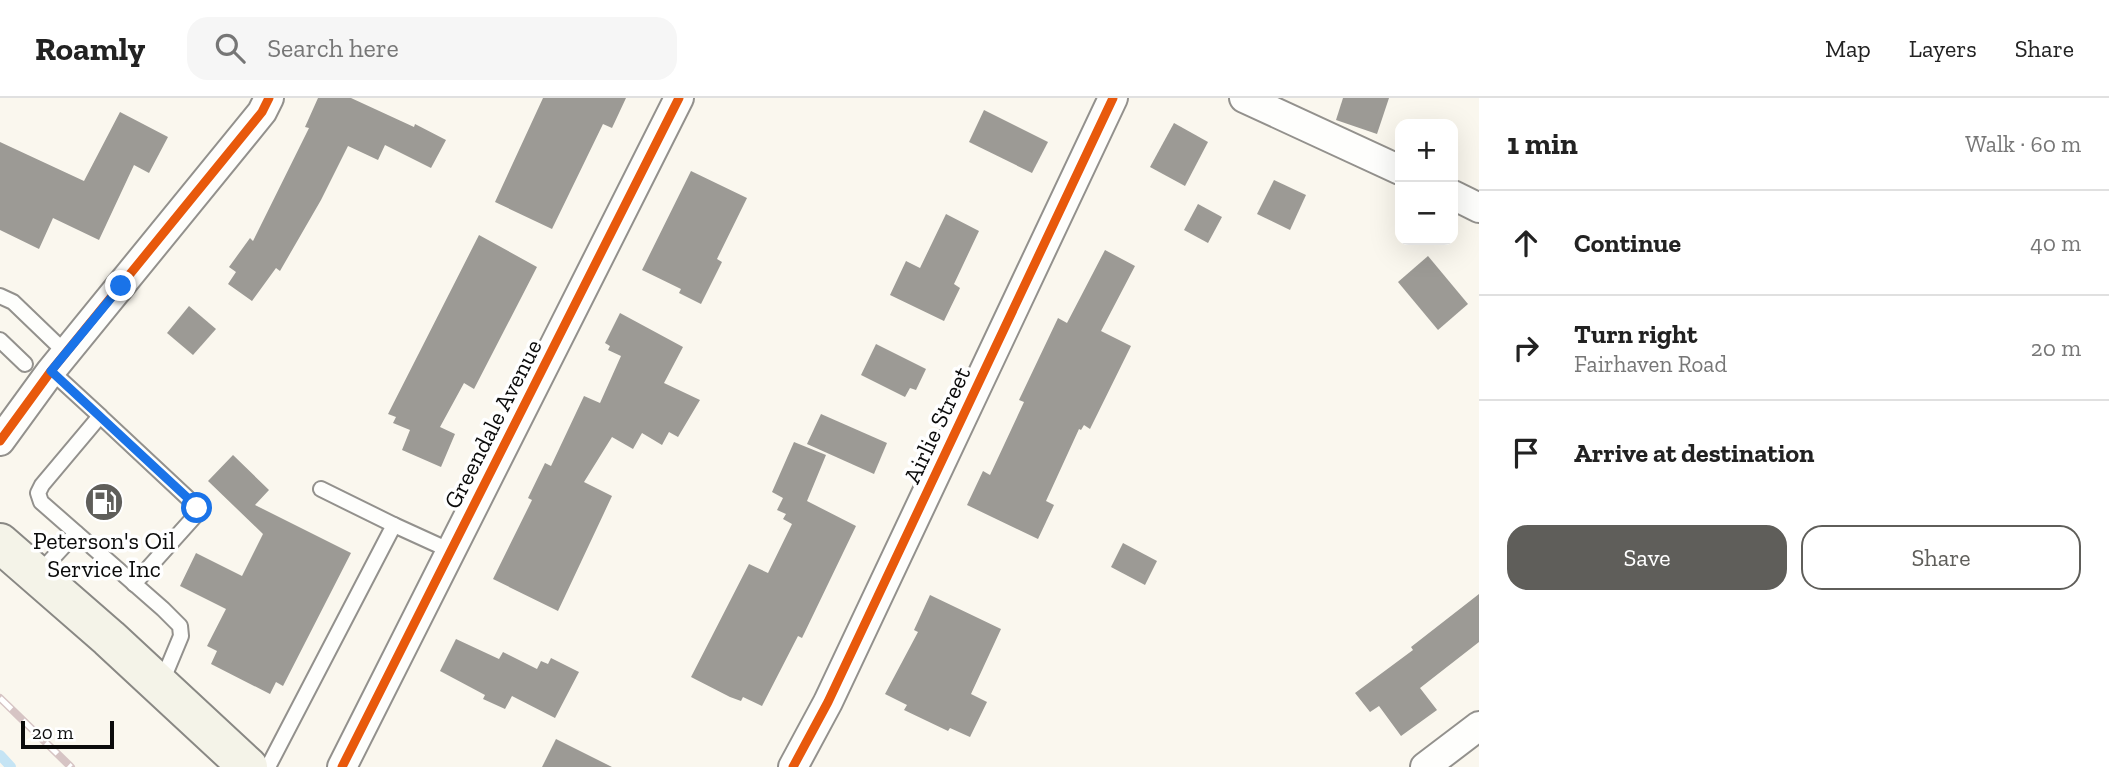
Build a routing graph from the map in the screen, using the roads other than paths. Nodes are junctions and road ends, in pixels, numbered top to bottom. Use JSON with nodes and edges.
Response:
{"nodes":[{"id":1,"x":269,"y":98,"type":"edge"},
{"id":2,"x":679,"y":98,"type":"edge"},
{"id":3,"x":1113,"y":98,"type":"edge"},
{"id":4,"x":1244,"y":98,"type":"edge"},
{"id":5,"x":1395,"y":168,"type":"edge"},
{"id":6,"x":1458,"y":198,"type":"edge"},
{"id":7,"x":1479,"y":208,"type":"edge"},
{"id":8,"x":0,"y":296,"type":"edge"},
{"id":9,"x":0,"y":340,"type":"edge"},
{"id":10,"x":47,"y":363,"type":"junction"},
{"id":11,"x":100,"y":416,"type":"junction"},
{"id":12,"x":0,"y":441,"type":"edge"},
{"id":13,"x":321,"y":489,"type":"dead end"},
{"id":14,"x":394,"y":525,"type":"junction"},
{"id":15,"x":76,"y":533,"type":"junction"},
{"id":16,"x":0,"y":543,"type":"edge"},
{"id":17,"x":450,"y":551,"type":"junction"},
{"id":18,"x":36,"y":576,"type":"junction"},
{"id":19,"x":134,"y":584,"type":"junction"},
{"id":20,"x":160,"y":685,"type":"junction"},
{"id":21,"x":1479,"y":726,"type":"edge"},
{"id":22,"x":250,"y":766,"type":"edge"},
{"id":23,"x":342,"y":767,"type":"edge"},
{"id":24,"x":793,"y":767,"type":"edge"},
{"id":25,"x":1425,"y":767,"type":"edge"}],
"edges":[{"from":1,"to":10,"type":"street"},
{"from":2,"to":17,"type":"street","name":"Greendale Avenue"},
{"from":3,"to":24,"type":"street","name":"Airlie Street"},
{"from":4,"to":5,"type":"street"},
{"from":6,"to":7,"type":"street"},
{"from":8,"to":10,"type":"lane"},
{"from":9,"to":10,"type":"lane"},
{"from":10,"to":11,"type":"lane"},
{"from":10,"to":12,"type":"street"},
{"from":11,"to":15,"type":"lane"},
{"from":11,"to":19,"type":"lane"},
{"from":13,"to":14,"type":"lane"},
{"from":14,"to":17,"type":"lane"},
{"from":14,"to":22,"type":"lane"},
{"from":15,"to":18,"type":"lane"},
{"from":15,"to":19,"type":"lane"},
{"from":16,"to":18,"type":"main road"},
{"from":17,"to":23,"type":"street","name":"Greendale Avenue"},
{"from":18,"to":20,"type":"main road"},
{"from":19,"to":20,"type":"lane"},
{"from":20,"to":22,"type":"main road"},
{"from":21,"to":25,"type":"street"}]}
